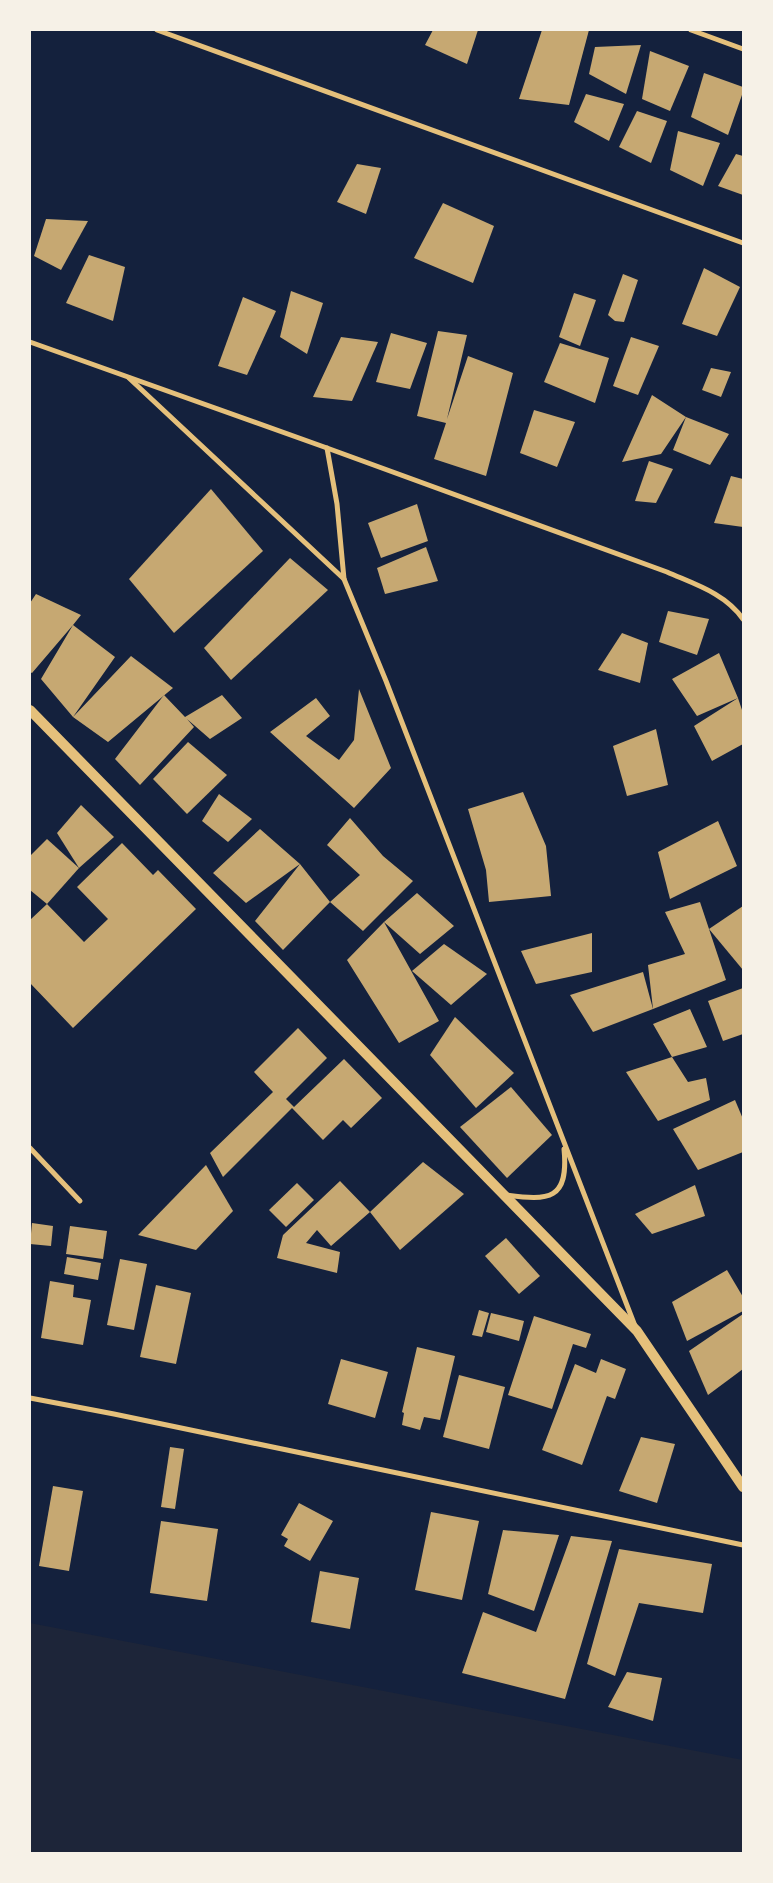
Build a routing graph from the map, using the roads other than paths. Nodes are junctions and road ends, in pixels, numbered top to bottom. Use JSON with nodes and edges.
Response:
{"nodes":[{"id":1,"x":157,"y":30,"type":"edge"},
{"id":2,"x":691,"y":30,"type":"edge"},
{"id":3,"x":743,"y":49,"type":"edge"},
{"id":4,"x":743,"y":243,"type":"edge"},
{"id":5,"x":30,"y":342,"type":"edge"},
{"id":6,"x":126,"y":376,"type":"junction"},
{"id":7,"x":328,"y":448,"type":"junction"},
{"id":8,"x":344,"y":579,"type":"junction"},
{"id":9,"x":743,"y":618,"type":"edge"},
{"id":10,"x":30,"y":710,"type":"edge"},
{"id":11,"x":564,"y":1141,"type":"junction"},
{"id":12,"x":30,"y":1148,"type":"edge"},
{"id":13,"x":505,"y":1195,"type":"junction"},
{"id":14,"x":80,"y":1200,"type":"dead end"},
{"id":15,"x":637,"y":1331,"type":"junction"},
{"id":16,"x":30,"y":1398,"type":"edge"},
{"id":17,"x":743,"y":1487,"type":"edge"},
{"id":18,"x":743,"y":1545,"type":"edge"}],
"edges":[{"from":1,"to":4,"type":"street"},
{"from":2,"to":3,"type":"street"},
{"from":5,"to":6,"type":"street"},
{"from":6,"to":7,"type":"street"},
{"from":6,"to":8,"type":"street"},
{"from":7,"to":8,"type":"street"},
{"from":7,"to":9,"type":"street"},
{"from":8,"to":11,"type":"street"},
{"from":10,"to":13,"type":"main road"},
{"from":11,"to":13,"type":"street"},
{"from":11,"to":15,"type":"street"},
{"from":12,"to":14,"type":"street"},
{"from":13,"to":15,"type":"main road"},
{"from":15,"to":17,"type":"main road"},
{"from":16,"to":18,"type":"street"}]}
